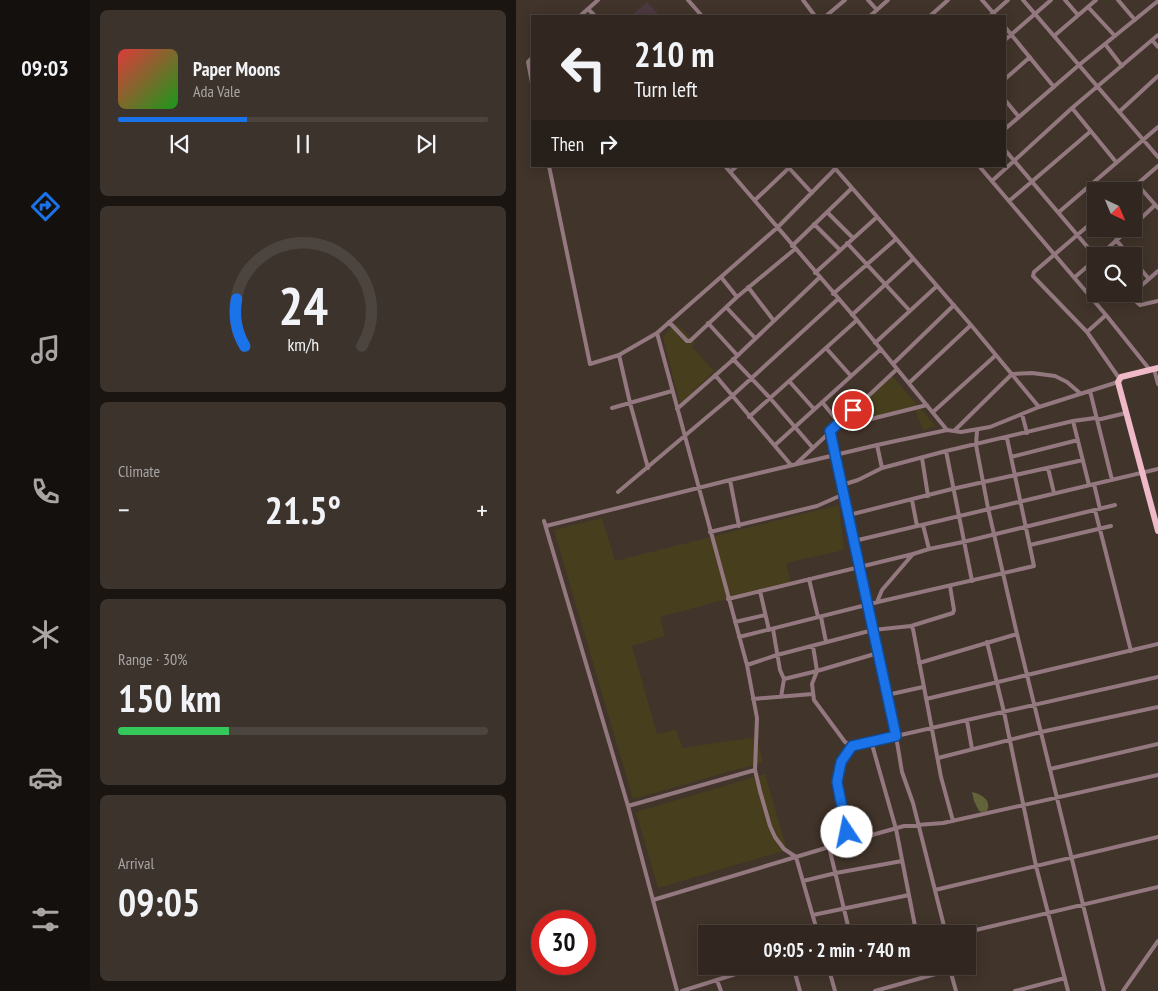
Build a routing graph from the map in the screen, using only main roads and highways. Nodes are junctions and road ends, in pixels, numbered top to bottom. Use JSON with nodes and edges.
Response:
{"nodes":[{"id":1,"x":1154,"y":369,"type":"edge"},
{"id":2,"x":1158,"y":531,"type":"edge"}],
"edges":[{"from":1,"to":2,"type":"main road"}]}
